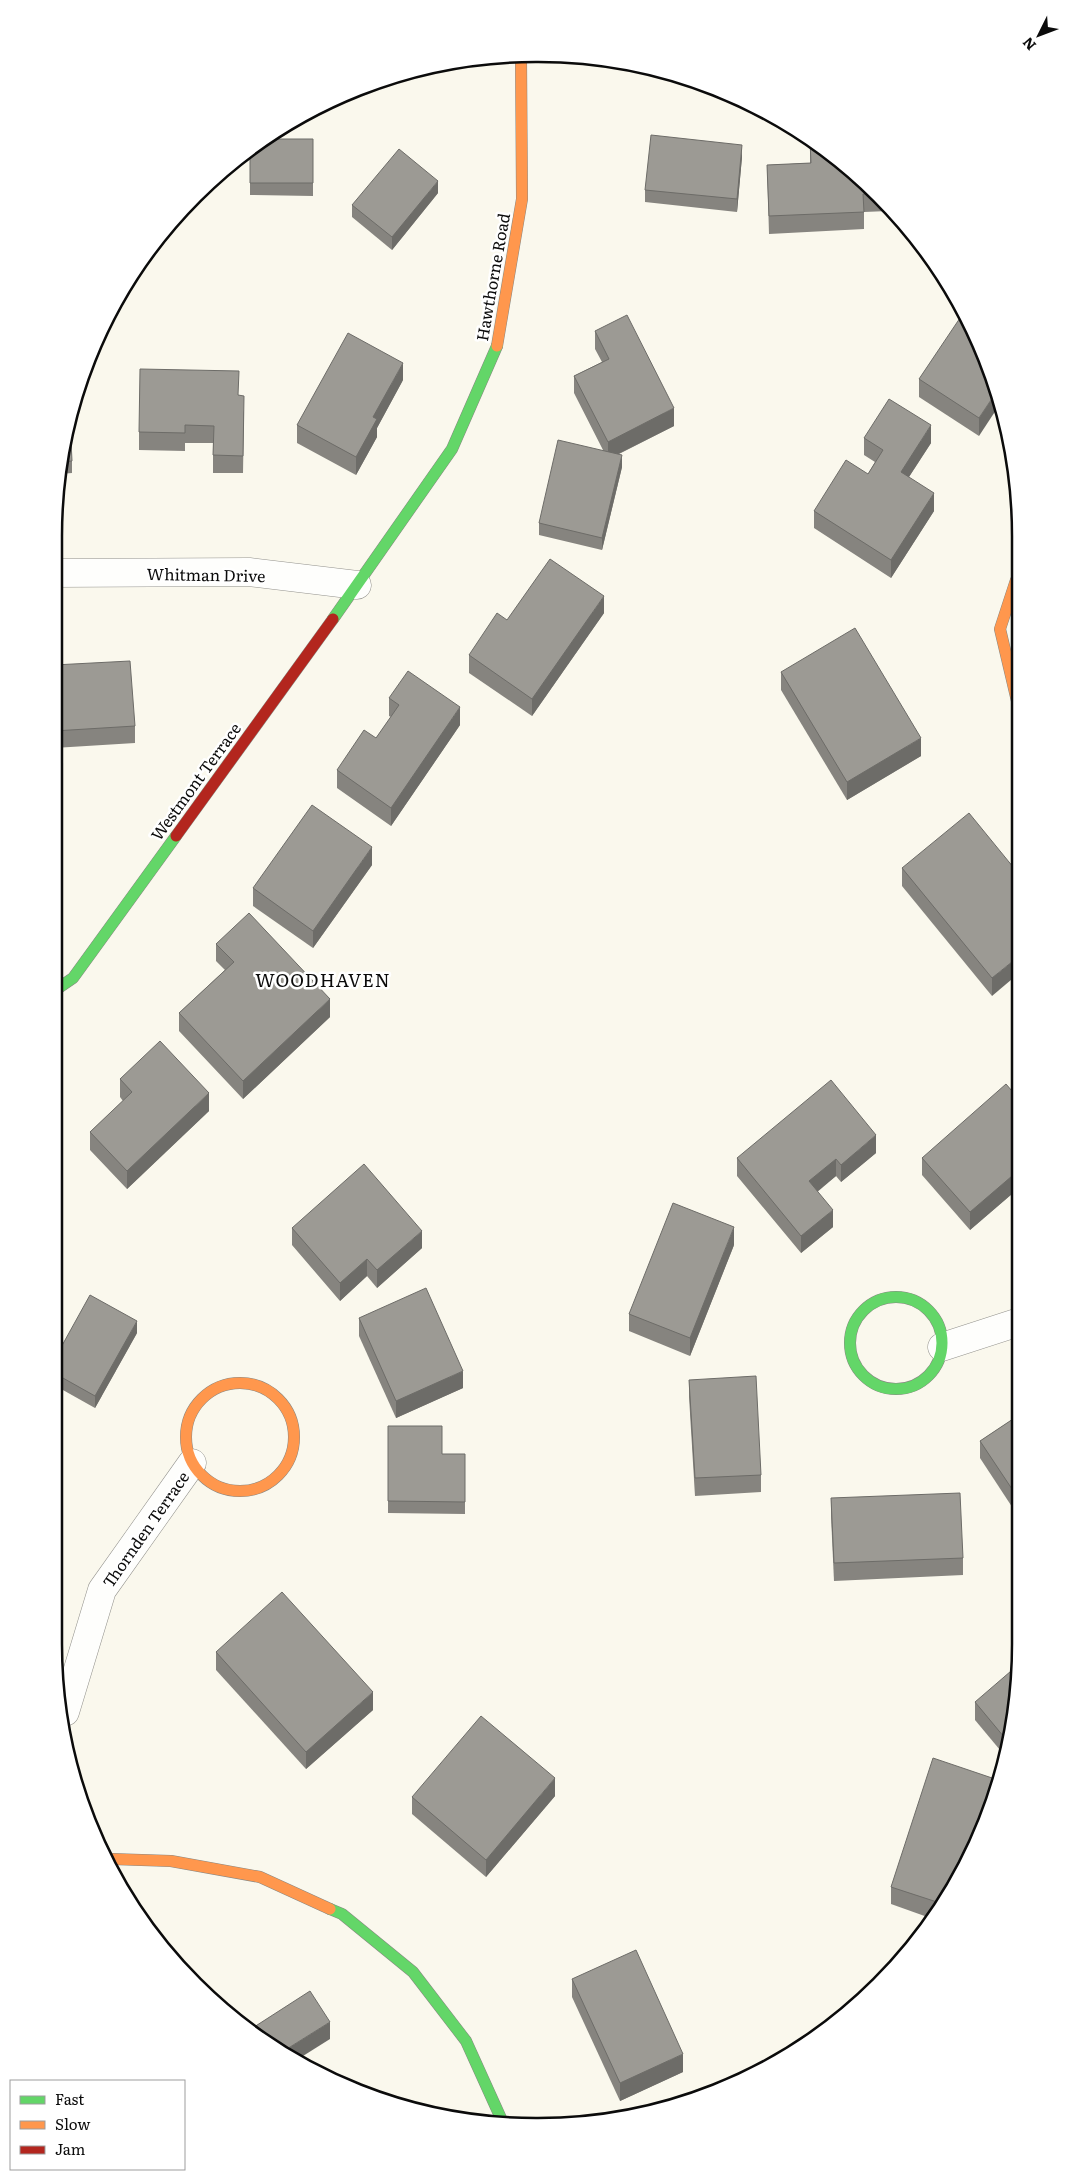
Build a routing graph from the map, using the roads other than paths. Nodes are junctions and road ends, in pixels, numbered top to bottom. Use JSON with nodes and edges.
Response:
{"nodes":[{"id":1,"x":522,"y":63,"type":"edge"},
{"id":2,"x":62,"y":573,"type":"edge"},
{"id":3,"x":357,"y":585,"type":"junction"},
{"id":4,"x":1012,"y":592,"type":"edge"},
{"id":5,"x":1012,"y":680,"type":"edge"},
{"id":6,"x":62,"y":986,"type":"edge"},
{"id":7,"x":1012,"y":1324,"type":"edge"},
{"id":8,"x":942,"y":1347,"type":"junction"},
{"id":9,"x":192,"y":1462,"type":"junction"},
{"id":10,"x":67,"y":1705,"type":"edge"},
{"id":11,"x":114,"y":1859,"type":"edge"},
{"id":12,"x":500,"y":2115,"type":"edge"}],
"edges":[{"from":1,"to":3,"type":"street","name":"Hawthorne Road"},
{"from":2,"to":3,"type":"street","name":"Whitman Drive"},
{"from":3,"to":6,"type":"street","name":"Westmont Terrace"},
{"from":4,"to":5,"type":"street"},
{"from":7,"to":8,"type":"street"},
{"from":8,"to":8,"type":"street"},
{"from":9,"to":9,"type":"street"},
{"from":9,"to":10,"type":"street","name":"Thornden Terrace"},
{"from":11,"to":12,"type":"street"}]}
